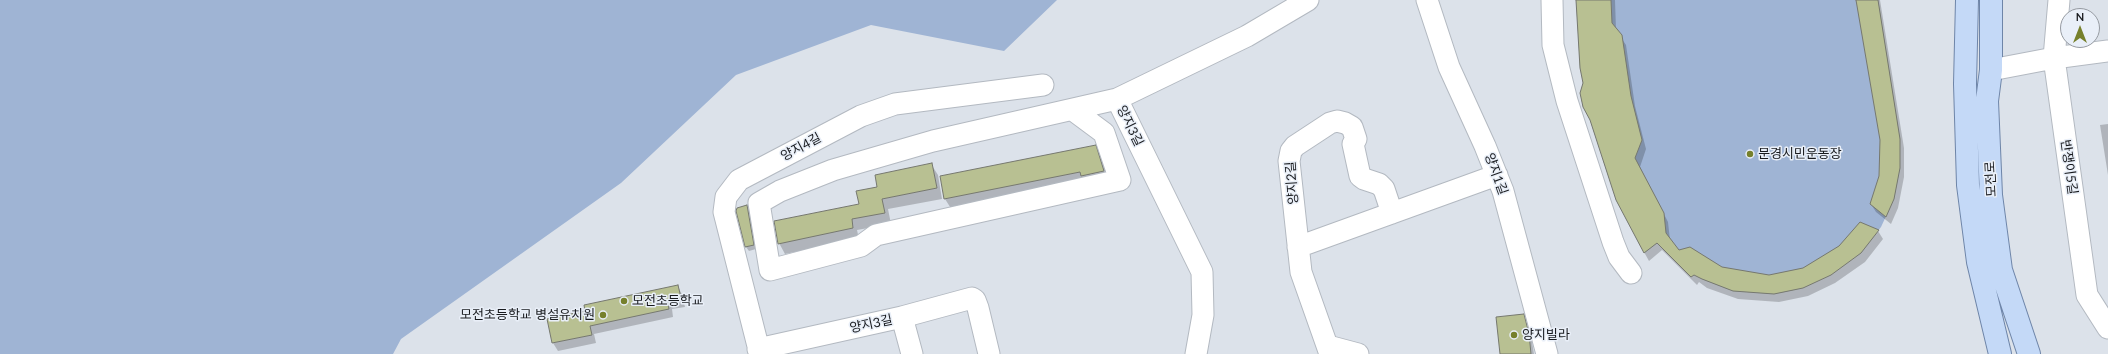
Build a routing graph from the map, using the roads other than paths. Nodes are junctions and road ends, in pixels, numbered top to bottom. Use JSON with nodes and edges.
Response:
{"nodes":[{"id":1,"x":1308,"y":0,"type":"edge"},
{"id":2,"x":1427,"y":0,"type":"edge"},
{"id":3,"x":1552,"y":0,"type":"edge"},
{"id":4,"x":1967,"y":0,"type":"edge"},
{"id":5,"x":1991,"y":0,"type":"edge"},
{"id":6,"x":2059,"y":0,"type":"edge"},
{"id":7,"x":2108,"y":51,"type":"edge"},
{"id":8,"x":2054,"y":58,"type":"junction"},
{"id":9,"x":1991,"y":70,"type":"junction"},
{"id":10,"x":1044,"y":84,"type":"dead end"},
{"id":11,"x":1117,"y":99,"type":"junction"},
{"id":12,"x":1073,"y":110,"type":"junction"},
{"id":13,"x":1497,"y":175,"type":"junction"},
{"id":14,"x":1392,"y":213,"type":"junction"},
{"id":15,"x":1298,"y":247,"type":"junction"},
{"id":16,"x":770,"y":270,"type":"junction"},
{"id":17,"x":1631,"y":273,"type":"dead end"},
{"id":18,"x":740,"y":275,"type":"junction"},
{"id":19,"x":902,"y":317,"type":"junction"},
{"id":20,"x":2108,"y":328,"type":"edge"},
{"id":21,"x":1329,"y":350,"type":"edge"},
{"id":22,"x":759,"y":351,"type":"edge"},
{"id":23,"x":912,"y":354,"type":"edge"},
{"id":24,"x":989,"y":354,"type":"edge"},
{"id":25,"x":1196,"y":354,"type":"edge"},
{"id":26,"x":1358,"y":354,"type":"edge"},
{"id":27,"x":1547,"y":354,"type":"edge"},
{"id":28,"x":2000,"y":354,"type":"edge"},
{"id":29,"x":2029,"y":354,"type":"edge"}],
"edges":[{"from":1,"to":11,"type":"street","name":"양지3길"},
{"from":2,"to":13,"type":"street","name":"양지1길"},
{"from":3,"to":17,"type":"street"},
{"from":4,"to":28,"type":"main road","name":"모전로"},
{"from":5,"to":9,"type":"main road","name":"모전로"},
{"from":6,"to":8,"type":"street","name":"반쟁이5길"},
{"from":7,"to":8,"type":"street"},
{"from":8,"to":9,"type":"street"},
{"from":8,"to":20,"type":"street","name":"반쟁이5길"},
{"from":9,"to":29,"type":"main road","name":"모전로"},
{"from":10,"to":18,"type":"street","name":"양지4길"},
{"from":11,"to":12,"type":"street"},
{"from":11,"to":25,"type":"street","name":"양지3길"},
{"from":12,"to":16,"type":"street"},
{"from":12,"to":16,"type":"street"},
{"from":13,"to":14,"type":"street"},
{"from":13,"to":27,"type":"street","name":"양지1길"},
{"from":14,"to":15,"type":"street"},
{"from":14,"to":15,"type":"street","name":"양지2길"},
{"from":15,"to":21,"type":"street","name":"양지2길"},
{"from":16,"to":18,"type":"street"},
{"from":18,"to":22,"type":"street","name":"양지4길"},
{"from":19,"to":22,"type":"street","name":"양지3길"},
{"from":19,"to":23,"type":"street"},
{"from":19,"to":24,"type":"street","name":"양지3길"},
{"from":21,"to":26,"type":"street","name":"양지2길"}]}
